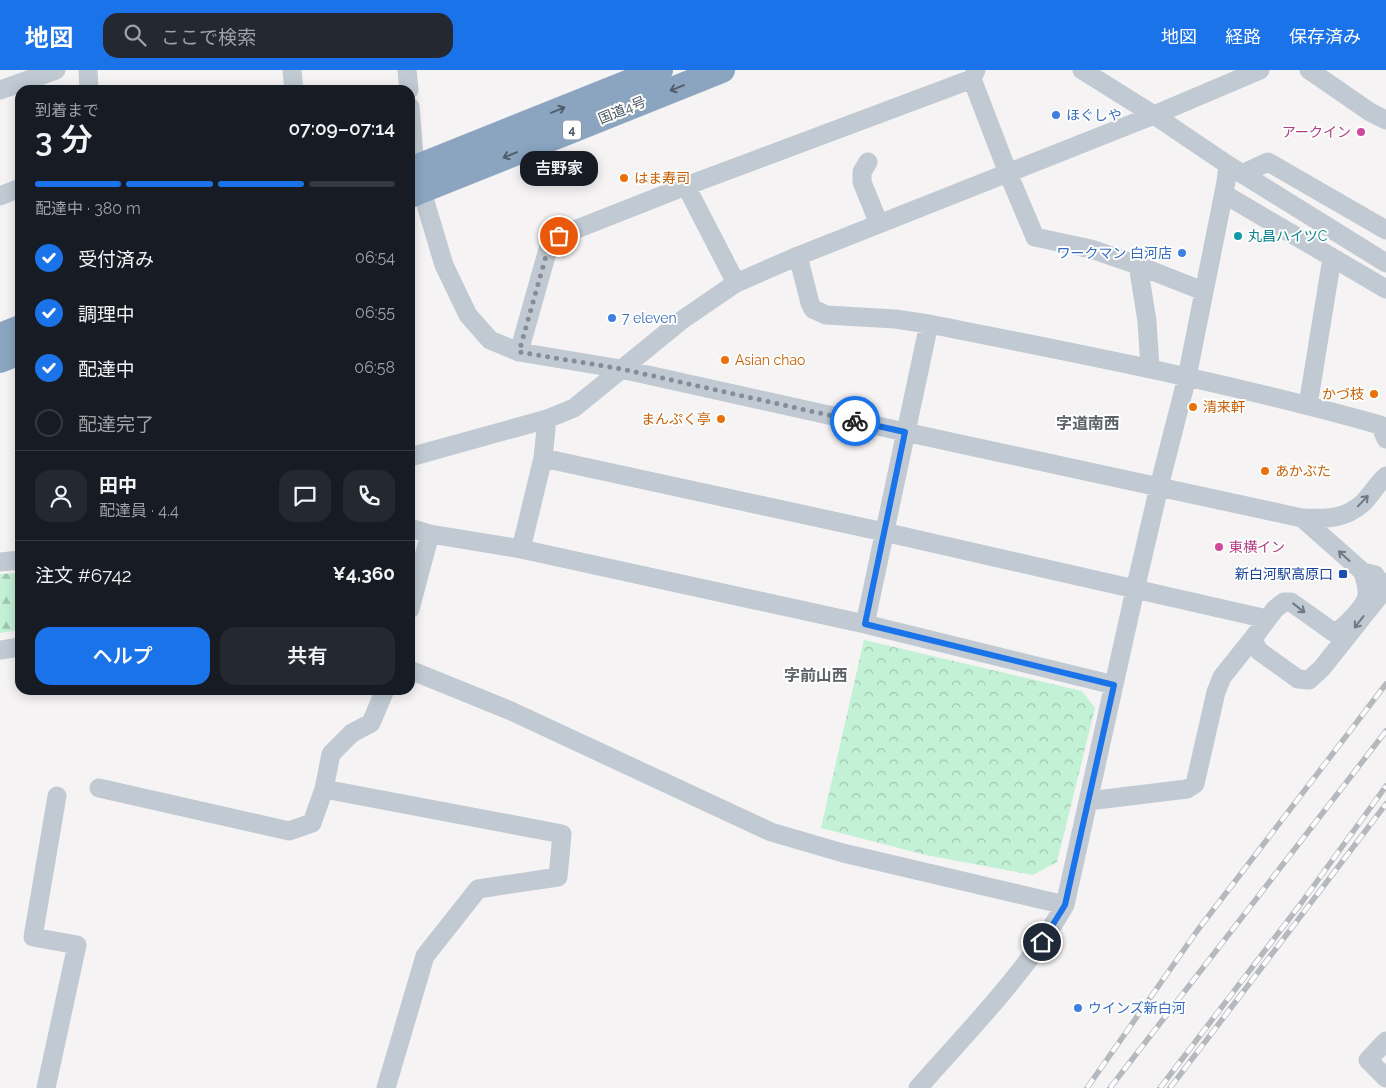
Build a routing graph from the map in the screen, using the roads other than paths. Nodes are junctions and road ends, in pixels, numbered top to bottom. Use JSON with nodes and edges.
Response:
{"nodes":[{"id":1,"x":56,"y":70,"type":"edge"},
{"id":2,"x":88,"y":70,"type":"edge"},
{"id":3,"x":292,"y":70,"type":"edge"},
{"id":4,"x":407,"y":70,"type":"edge"},
{"id":5,"x":660,"y":70,"type":"edge"},
{"id":6,"x":722,"y":70,"type":"edge"},
{"id":7,"x":1082,"y":70,"type":"edge"},
{"id":8,"x":1260,"y":70,"type":"edge"},
{"id":9,"x":1309,"y":70,"type":"edge"},
{"id":10,"x":974,"y":74,"type":"edge"},
{"id":11,"x":89,"y":85,"type":"edge"},
{"id":12,"x":294,"y":85,"type":"edge"},
{"id":13,"x":408,"y":85,"type":"edge"},
{"id":14,"x":0,"y":90,"type":"edge"},
{"id":15,"x":1154,"y":115,"type":"junction"},
{"id":16,"x":1386,"y":120,"type":"edge"},
{"id":17,"x":868,"y":162,"type":"dead end"},
{"id":18,"x":1235,"y":170,"type":"junction"},
{"id":19,"x":1008,"y":173,"type":"junction"},
{"id":20,"x":415,"y":181,"type":"edge"},
{"id":21,"x":415,"y":181,"type":"edge"},
{"id":22,"x":415,"y":184,"type":"edge"},
{"id":23,"x":686,"y":186,"type":"junction"},
{"id":24,"x":15,"y":190,"type":"edge"},
{"id":25,"x":1224,"y":194,"type":"junction"},
{"id":26,"x":0,"y":196,"type":"edge"},
{"id":27,"x":879,"y":224,"type":"junction"},
{"id":28,"x":1386,"y":230,"type":"edge"},
{"id":29,"x":798,"y":256,"type":"junction"},
{"id":30,"x":1332,"y":258,"type":"junction"},
{"id":31,"x":1386,"y":263,"type":"edge"},
{"id":32,"x":1138,"y":265,"type":"junction"},
{"id":33,"x":736,"y":283,"type":"junction"},
{"id":34,"x":1386,"y":289,"type":"edge"},
{"id":35,"x":1203,"y":291,"type":"junction"},
{"id":36,"x":929,"y":324,"type":"junction"},
{"id":37,"x":519,"y":352,"type":"junction"},
{"id":38,"x":1150,"y":368,"type":"junction"},
{"id":39,"x":622,"y":369,"type":"junction"},
{"id":40,"x":1187,"y":377,"type":"junction"},
{"id":41,"x":1308,"y":405,"type":"junction"},
{"id":42,"x":547,"y":419,"type":"junction"},
{"id":43,"x":1384,"y":427,"type":"edge"},
{"id":44,"x":905,"y":432,"type":"junction"},
{"id":45,"x":415,"y":457,"type":"edge"},
{"id":46,"x":544,"y":458,"type":"junction"},
{"id":47,"x":1386,"y":476,"type":"edge"},
{"id":48,"x":1158,"y":487,"type":"junction"},
{"id":49,"x":1302,"y":518,"type":"junction"},
{"id":50,"x":415,"y":530,"type":"edge"},
{"id":51,"x":884,"y":532,"type":"junction"},
{"id":52,"x":430,"y":534,"type":"junction"},
{"id":53,"x":521,"y":549,"type":"junction"},
{"id":54,"x":15,"y":560,"type":"edge"},
{"id":55,"x":0,"y":562,"type":"edge"},
{"id":56,"x":1363,"y":572,"type":"junction"},
{"id":57,"x":1386,"y":572,"type":"edge"},
{"id":58,"x":1386,"y":582,"type":"edge"},
{"id":59,"x":415,"y":590,"type":"edge"},
{"id":60,"x":1135,"y":590,"type":"junction"},
{"id":61,"x":1267,"y":619,"type":"junction"},
{"id":62,"x":865,"y":624,"type":"junction"},
{"id":63,"x":1254,"y":637,"type":"junction"},
{"id":64,"x":15,"y":648,"type":"edge"},
{"id":65,"x":0,"y":650,"type":"edge"},
{"id":66,"x":415,"y":672,"type":"edge"},
{"id":67,"x":1114,"y":685,"type":"junction"},
{"id":68,"x":383,"y":695,"type":"edge"},
{"id":69,"x":99,"y":788,"type":"dead end"},
{"id":70,"x":324,"y":789,"type":"junction"},
{"id":71,"x":58,"y":796,"type":"dead end"},
{"id":72,"x":1088,"y":801,"type":"junction"},
{"id":73,"x":1065,"y":905,"type":"junction"},
{"id":74,"x":1386,"y":1041,"type":"edge"},
{"id":75,"x":1386,"y":1078,"type":"edge"},
{"id":76,"x":46,"y":1088,"type":"edge"},
{"id":77,"x":386,"y":1088,"type":"edge"},
{"id":78,"x":918,"y":1088,"type":"edge"}],
"edges":[{"from":1,"to":14,"type":"street"},
{"from":2,"to":11,"type":"street"},
{"from":3,"to":12,"type":"street"},
{"from":4,"to":13,"type":"street"},
{"from":20,"to":5,"type":"highway","name":"国道4号","number":"4","one_way":true},
{"from":6,"to":21,"type":"highway","name":"国道4号","number":"4","one_way":true},
{"from":7,"to":15,"type":"street"},
{"from":8,"to":15,"type":"street"},
{"from":9,"to":16,"type":"street"},
{"from":10,"to":19,"type":"street"},
{"from":10,"to":23,"type":"street"},
{"from":15,"to":18,"type":"street"},
{"from":15,"to":19,"type":"street"},
{"from":17,"to":27,"type":"street"},
{"from":18,"to":25,"type":"street"},
{"from":18,"to":28,"type":"street"},
{"from":18,"to":31,"type":"street"},
{"from":19,"to":27,"type":"street"},
{"from":19,"to":32,"type":"street"},
{"from":22,"to":37,"type":"street"},
{"from":23,"to":33,"type":"street"},
{"from":23,"to":37,"type":"street"},
{"from":24,"to":26,"type":"street"},
{"from":25,"to":30,"type":"street"},
{"from":25,"to":35,"type":"street"},
{"from":27,"to":29,"type":"street"},
{"from":29,"to":33,"type":"street"},
{"from":29,"to":36,"type":"street"},
{"from":30,"to":34,"type":"street"},
{"from":30,"to":41,"type":"street"},
{"from":32,"to":35,"type":"street"},
{"from":32,"to":38,"type":"street"},
{"from":33,"to":39,"type":"street"},
{"from":35,"to":40,"type":"street"},
{"from":36,"to":38,"type":"street"},
{"from":36,"to":44,"type":"street"},
{"from":37,"to":39,"type":"street"},
{"from":38,"to":40,"type":"street"},
{"from":39,"to":42,"type":"street"},
{"from":39,"to":44,"type":"street"},
{"from":40,"to":41,"type":"street"},
{"from":40,"to":48,"type":"street"},
{"from":41,"to":43,"type":"street"},
{"from":42,"to":45,"type":"street"},
{"from":42,"to":46,"type":"street"},
{"from":44,"to":48,"type":"street"},
{"from":44,"to":51,"type":"street"},
{"from":46,"to":51,"type":"street"},
{"from":46,"to":53,"type":"street"},
{"from":49,"to":47,"type":"street","one_way":true},
{"from":48,"to":49,"type":"street"},
{"from":48,"to":60,"type":"street"},
{"from":56,"to":49,"type":"street","one_way":true},
{"from":50,"to":52,"type":"street"},
{"from":51,"to":60,"type":"street"},
{"from":51,"to":62,"type":"street"},
{"from":52,"to":53,"type":"street"},
{"from":52,"to":59,"type":"street"},
{"from":53,"to":62,"type":"street"},
{"from":54,"to":55,"type":"street"},
{"from":56,"to":57,"type":"street"},
{"from":61,"to":56,"type":"street","one_way":true},
{"from":58,"to":63,"type":"street","one_way":true},
{"from":60,"to":61,"type":"street"},
{"from":60,"to":67,"type":"street"},
{"from":61,"to":63,"type":"street"},
{"from":62,"to":67,"type":"street"},
{"from":63,"to":72,"type":"street"},
{"from":64,"to":65,"type":"street"},
{"from":66,"to":73,"type":"street"},
{"from":67,"to":72,"type":"street"},
{"from":68,"to":70,"type":"street"},
{"from":69,"to":70,"type":"street"},
{"from":70,"to":77,"type":"street"},
{"from":71,"to":76,"type":"street"},
{"from":72,"to":73,"type":"street"},
{"from":73,"to":78,"type":"street"},
{"from":74,"to":75,"type":"street"}]}
